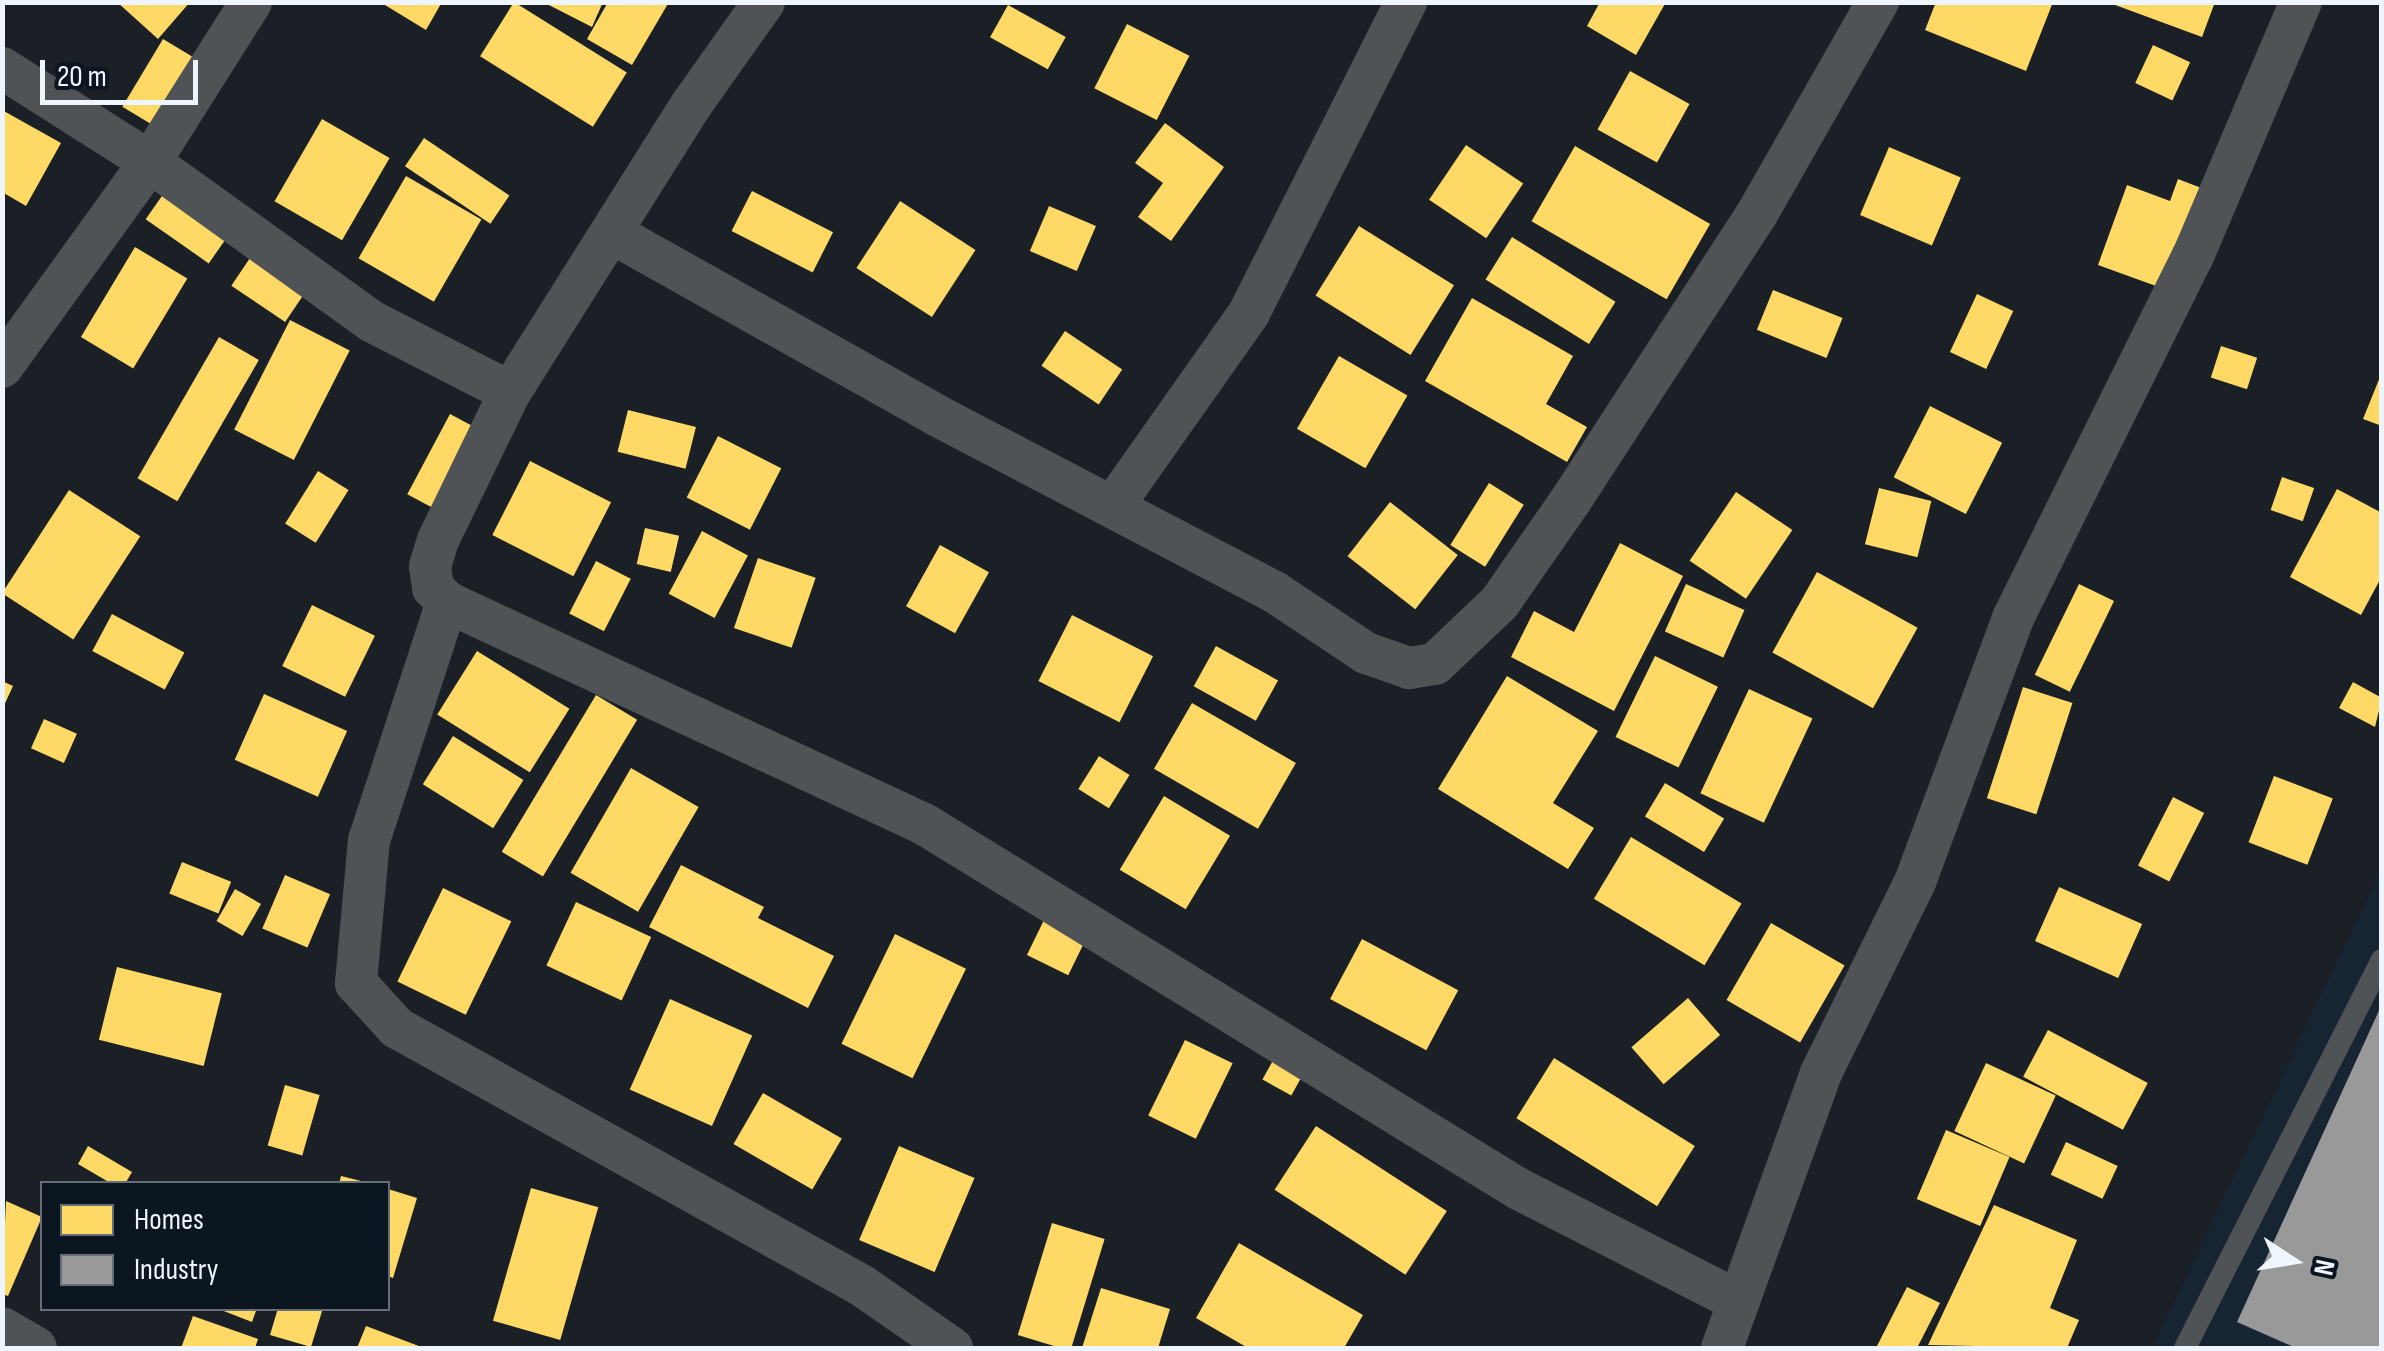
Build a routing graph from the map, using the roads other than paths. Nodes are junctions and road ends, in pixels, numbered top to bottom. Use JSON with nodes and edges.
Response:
{"nodes":[{"id":1,"x":251,"y":2,"type":"edge"},
{"id":2,"x":764,"y":2,"type":"edge"},
{"id":3,"x":1406,"y":2,"type":"edge"},
{"id":4,"x":1878,"y":2,"type":"edge"},
{"id":5,"x":2301,"y":2,"type":"edge"},
{"id":6,"x":2,"y":68,"type":"edge"},
{"id":7,"x":150,"y":162,"type":"junction"},
{"id":8,"x":612,"y":233,"type":"junction"},
{"id":9,"x":2,"y":367,"type":"edge"},
{"id":10,"x":510,"y":392,"type":"junction"},
{"id":11,"x":1113,"y":506,"type":"junction"},
{"id":12,"x":446,"y":602,"type":"junction"},
{"id":13,"x":2382,"y":960,"type":"edge"},
{"id":14,"x":1736,"y":1300,"type":"junction"},
{"id":15,"x":2,"y":1328,"type":"edge"},
{"id":16,"x":36,"y":1348,"type":"edge"},
{"id":17,"x":952,"y":1348,"type":"edge"},
{"id":18,"x":1722,"y":1348,"type":"edge"},
{"id":19,"x":2185,"y":1348,"type":"edge"}],
"edges":[{"from":1,"to":7,"type":"street"},
{"from":2,"to":8,"type":"street"},
{"from":3,"to":11,"type":"street"},
{"from":4,"to":11,"type":"street"},
{"from":5,"to":14,"type":"street"},
{"from":6,"to":7,"type":"street"},
{"from":7,"to":9,"type":"street"},
{"from":7,"to":10,"type":"street"},
{"from":8,"to":10,"type":"street"},
{"from":8,"to":11,"type":"street"},
{"from":10,"to":12,"type":"street"},
{"from":12,"to":14,"type":"street"},
{"from":12,"to":17,"type":"street"},
{"from":13,"to":19,"type":"lane"},
{"from":14,"to":18,"type":"street"},
{"from":15,"to":16,"type":"street"}]}
